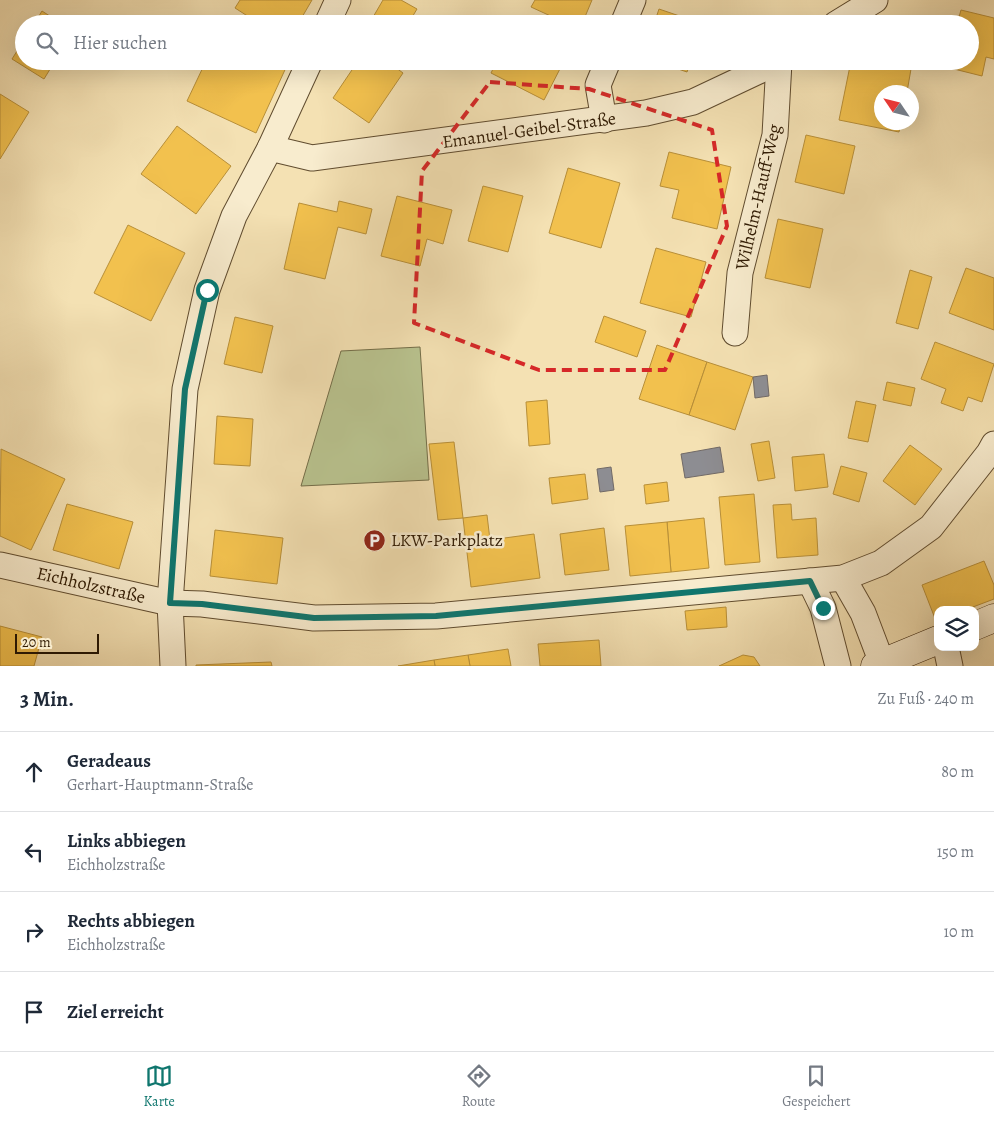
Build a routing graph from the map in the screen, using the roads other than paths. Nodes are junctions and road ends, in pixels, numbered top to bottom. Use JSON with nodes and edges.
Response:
{"nodes":[{"id":1,"x":338,"y":0,"type":"edge"},
{"id":2,"x":633,"y":0,"type":"edge"},
{"id":3,"x":875,"y":0,"type":"edge"},
{"id":4,"x":331,"y":15,"type":"edge"},
{"id":5,"x":627,"y":15,"type":"edge"},
{"id":6,"x":851,"y":15,"type":"edge"},
{"id":7,"x":306,"y":70,"type":"edge"},
{"id":8,"x":604,"y":70,"type":"edge"},
{"id":9,"x":760,"y":70,"type":"edge"},
{"id":10,"x":779,"y":70,"type":"edge"},
{"id":11,"x":604,"y":120,"type":"junction"},
{"id":12,"x":270,"y":148,"type":"junction"},
{"id":13,"x":735,"y":333,"type":"dead end"},
{"id":14,"x":994,"y":444,"type":"edge"},
{"id":15,"x":0,"y":565,"type":"edge"},
{"id":16,"x":843,"y":578,"type":"junction"},
{"id":17,"x":810,"y":581,"type":"junction"},
{"id":18,"x":170,"y":603,"type":"junction"},
{"id":19,"x":994,"y":618,"type":"edge"},
{"id":20,"x":979,"y":624,"type":"edge"},
{"id":21,"x":934,"y":642,"type":"edge"},
{"id":22,"x":947,"y":651,"type":"edge"},
{"id":23,"x":879,"y":665,"type":"edge"},
{"id":24,"x":172,"y":666,"type":"edge"},
{"id":25,"x":838,"y":666,"type":"edge"},
{"id":26,"x":950,"y":666,"type":"edge"}],
"edges":[{"from":1,"to":4,"type":"street"},
{"from":2,"to":5,"type":"street"},
{"from":3,"to":6,"type":"street"},
{"from":7,"to":12,"type":"street"},
{"from":8,"to":11,"type":"street"},
{"from":9,"to":11,"type":"street","name":"Emanuel-Geibel-Straße"},
{"from":10,"to":13,"type":"street","name":"Wilhelm-Hauff-Weg"},
{"from":11,"to":12,"type":"street","name":"Emanuel-Geibel-Straße"},
{"from":12,"to":18,"type":"street"},
{"from":14,"to":16,"type":"street","name":"Eichholzstraße"},
{"from":15,"to":18,"type":"street","name":"Eichholzstraße"},
{"from":16,"to":17,"type":"street","name":"Eichholzstraße"},
{"from":16,"to":23,"type":"street"},
{"from":17,"to":18,"type":"street","name":"Eichholzstraße"},
{"from":17,"to":25,"type":"street"},
{"from":18,"to":24,"type":"street"},
{"from":19,"to":20,"type":"street"},
{"from":21,"to":23,"type":"street"},
{"from":22,"to":26,"type":"street"}]}
